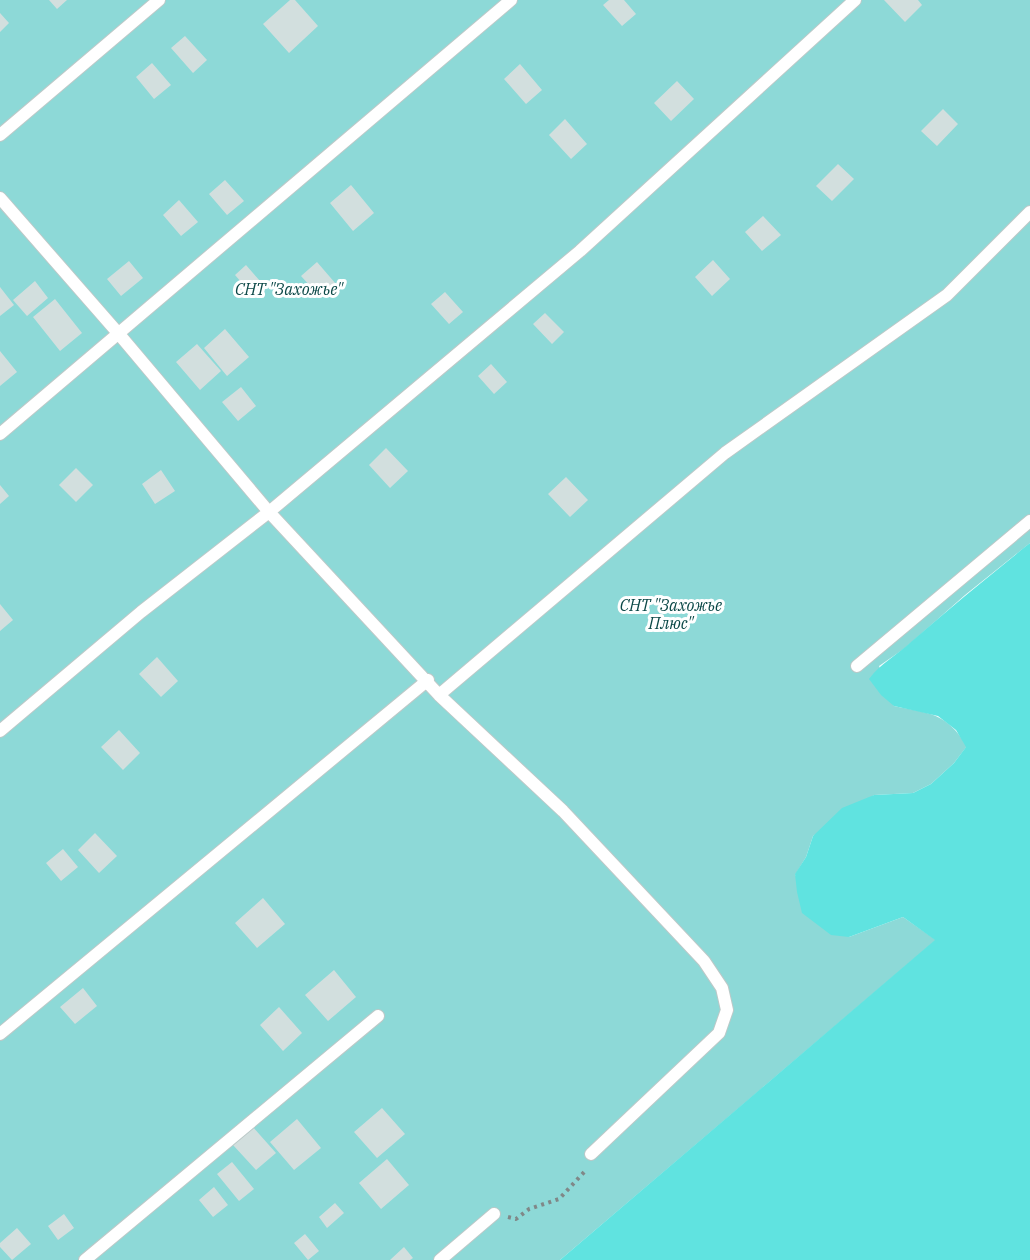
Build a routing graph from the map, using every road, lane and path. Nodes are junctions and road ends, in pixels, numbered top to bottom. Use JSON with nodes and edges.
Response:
{"nodes":[{"id":1,"x":159,"y":0,"type":"edge"},
{"id":2,"x":511,"y":0,"type":"edge"},
{"id":3,"x":855,"y":0,"type":"edge"},
{"id":4,"x":0,"y":135,"type":"edge"},
{"id":5,"x":0,"y":198,"type":"edge"},
{"id":6,"x":1030,"y":212,"type":"edge"},
{"id":7,"x":118,"y":333,"type":"junction"},
{"id":8,"x":0,"y":434,"type":"edge"},
{"id":9,"x":269,"y":512,"type":"junction"},
{"id":10,"x":1030,"y":521,"type":"edge"},
{"id":11,"x":856,"y":666,"type":"dead end"},
{"id":12,"x":428,"y":680,"type":"junction"},
{"id":13,"x":440,"y":694,"type":"junction"},
{"id":14,"x":0,"y":731,"type":"edge"},
{"id":15,"x":378,"y":1016,"type":"dead end"},
{"id":16,"x":0,"y":1034,"type":"edge"},
{"id":17,"x":591,"y":1154,"type":"joint"},
{"id":18,"x":494,"y":1214,"type":"joint"},
{"id":19,"x":85,"y":1260,"type":"edge"},
{"id":20,"x":440,"y":1260,"type":"edge"}],
"edges":[{"from":1,"to":4,"type":"lane"},
{"from":2,"to":7,"type":"lane"},
{"from":3,"to":9,"type":"lane"},
{"from":5,"to":7,"type":"lane"},
{"from":6,"to":13,"type":"lane"},
{"from":7,"to":8,"type":"lane"},
{"from":7,"to":9,"type":"lane"},
{"from":9,"to":12,"type":"lane"},
{"from":9,"to":14,"type":"lane"},
{"from":10,"to":11,"type":"lane"},
{"from":12,"to":13,"type":"lane"},
{"from":12,"to":16,"type":"lane"},
{"from":13,"to":17,"type":"lane"},
{"from":15,"to":19,"type":"lane"},
{"from":17,"to":18,"type":"path"},
{"from":18,"to":20,"type":"lane"}]}
